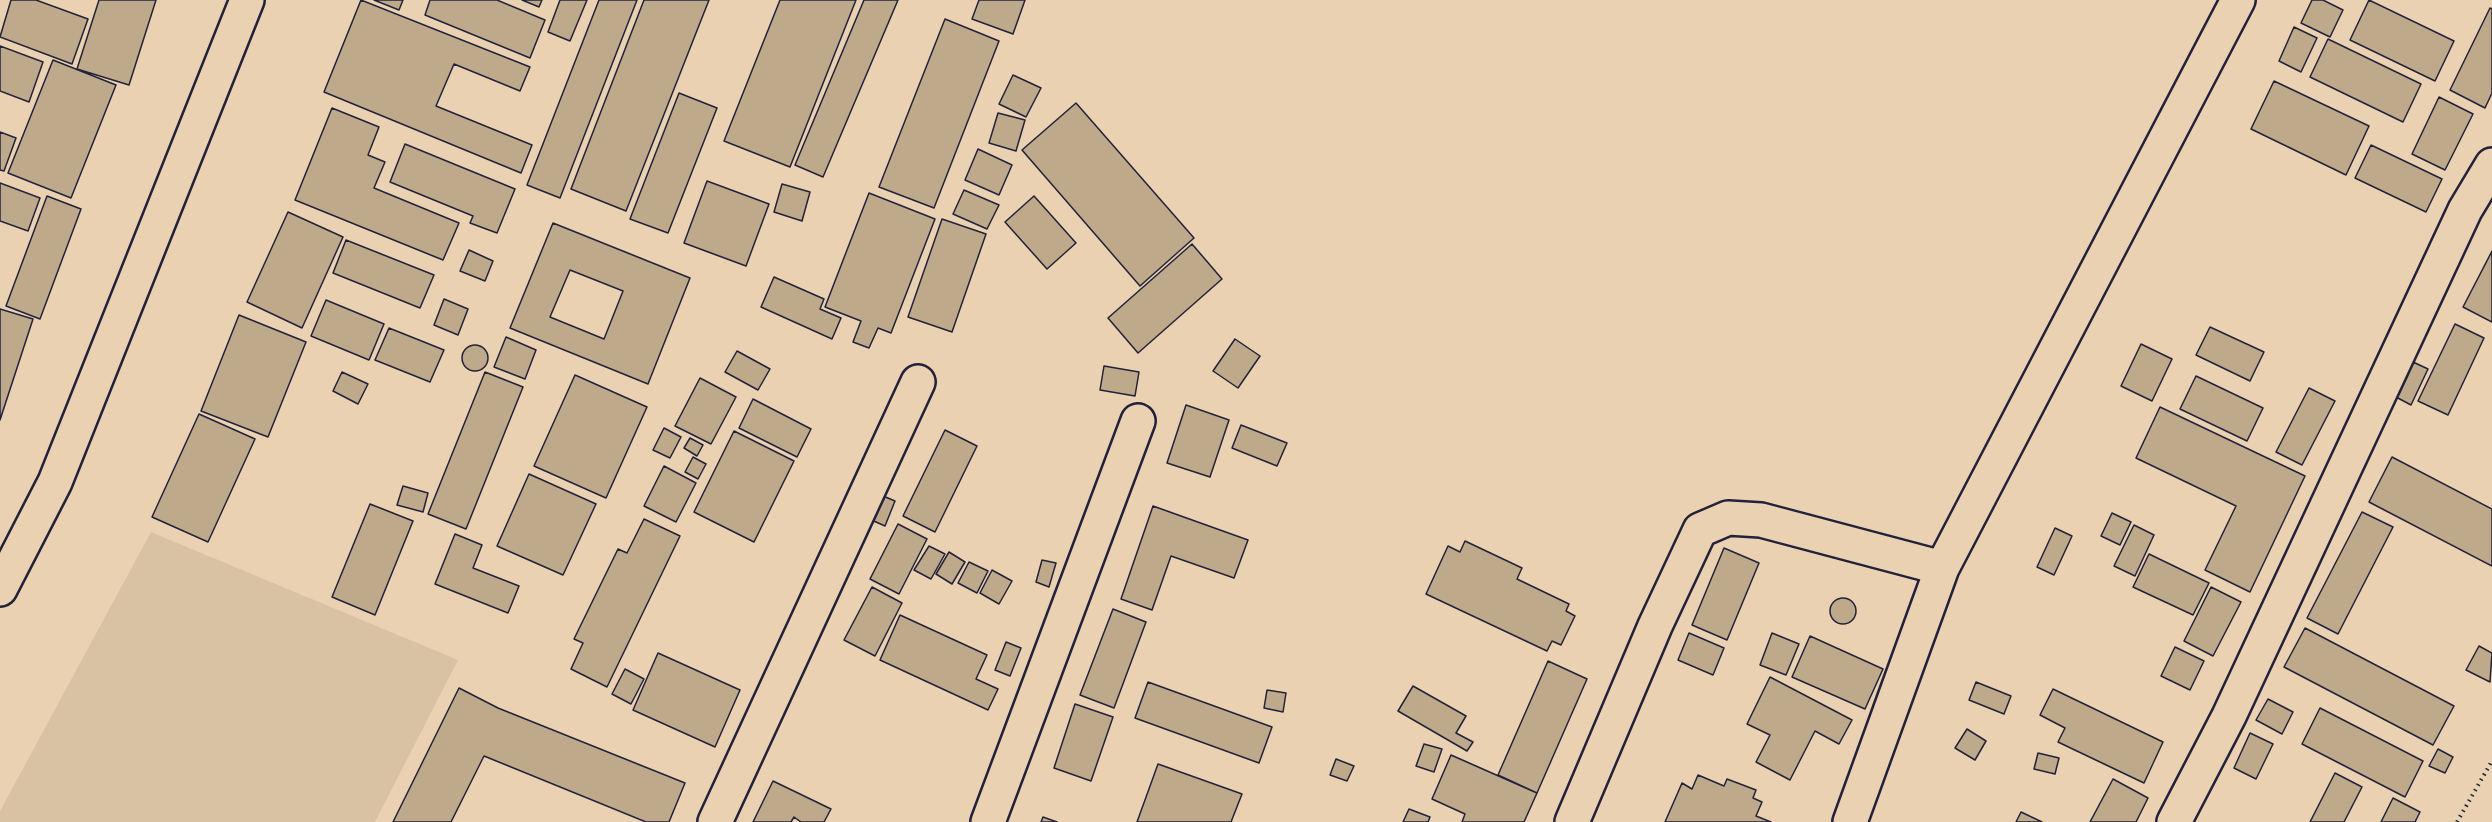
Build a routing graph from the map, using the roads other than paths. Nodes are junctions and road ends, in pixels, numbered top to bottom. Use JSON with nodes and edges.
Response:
{"nodes":[{"id":1,"x":247,"y":0,"type":"edge"},
{"id":2,"x":2238,"y":0,"type":"edge"},
{"id":3,"x":2492,"y":165,"type":"edge"},
{"id":4,"x":918,"y":381,"type":"dead end"},
{"id":5,"x":1138,"y":421,"type":"dead end"},
{"id":6,"x":1942,"y":568,"type":"junction"},
{"id":7,"x":0,"y":589,"type":"edge"},
{"id":8,"x":715,"y":822,"type":"edge"},
{"id":9,"x":988,"y":822,"type":"edge"},
{"id":10,"x":1572,"y":822,"type":"edge"},
{"id":11,"x":1850,"y":822,"type":"edge"},
{"id":12,"x":2174,"y":822,"type":"edge"}],
"edges":[{"from":1,"to":7,"type":"street"},
{"from":2,"to":6,"type":"street"},
{"from":3,"to":12,"type":"street"},
{"from":4,"to":8,"type":"street"},
{"from":5,"to":9,"type":"street"},
{"from":6,"to":10,"type":"street"},
{"from":6,"to":11,"type":"street"}]}
